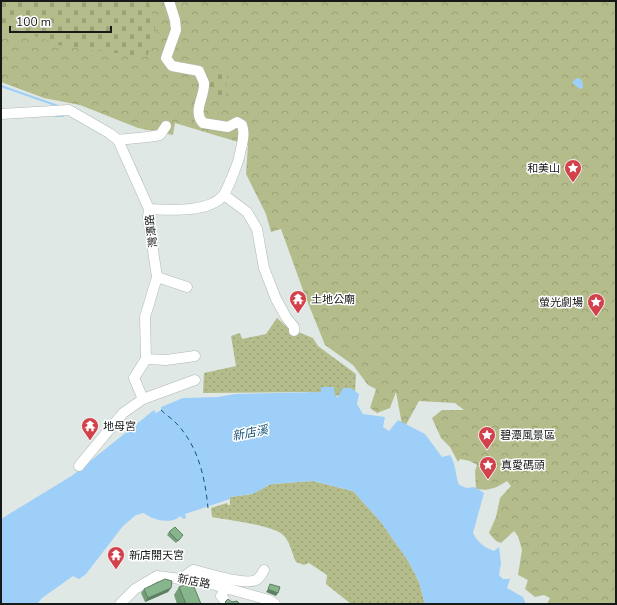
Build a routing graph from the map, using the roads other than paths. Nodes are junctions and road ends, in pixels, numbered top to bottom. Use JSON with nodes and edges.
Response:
{"nodes":[{"id":1,"x":169,"y":1,"type":"edge"},
{"id":2,"x":1,"y":114,"type":"edge"},
{"id":3,"x":166,"y":126,"type":"dead end"},
{"id":4,"x":118,"y":140,"type":"junction"},
{"id":5,"x":224,"y":195,"type":"junction"},
{"id":6,"x":149,"y":209,"type":"junction"},
{"id":7,"x":157,"y":277,"type":"junction"},
{"id":8,"x":187,"y":287,"type":"dead end"},
{"id":9,"x":294,"y":332,"type":"dead end"},
{"id":10,"x":195,"y":356,"type":"dead end"},
{"id":11,"x":146,"y":359,"type":"junction"},
{"id":12,"x":195,"y":380,"type":"dead end"},
{"id":13,"x":143,"y":399,"type":"junction"},
{"id":14,"x":79,"y":466,"type":"dead end"},
{"id":15,"x":264,"y":570,"type":"dead end"},
{"id":16,"x":182,"y":578,"type":"junction"},
{"id":17,"x":225,"y":589,"type":"junction"},
{"id":18,"x":120,"y":604,"type":"edge"},
{"id":19,"x":228,"y":604,"type":"edge"},
{"id":20,"x":275,"y":604,"type":"edge"}],
"edges":[{"from":1,"to":5,"type":"street"},
{"from":2,"to":4,"type":"street"},
{"from":3,"to":4,"type":"street"},
{"from":4,"to":6,"type":"street","name":"灣潭路"},
{"from":5,"to":6,"type":"street"},
{"from":5,"to":9,"type":"street"},
{"from":6,"to":7,"type":"street","name":"灣潭路"},
{"from":7,"to":8,"type":"street"},
{"from":7,"to":11,"type":"street","name":"灣潭路"},
{"from":10,"to":11,"type":"street"},
{"from":11,"to":13,"type":"street"},
{"from":12,"to":13,"type":"street"},
{"from":13,"to":14,"type":"street"},
{"from":15,"to":16,"type":"street"},
{"from":16,"to":17,"type":"street","name":"新店路"},
{"from":16,"to":18,"type":"street","name":"新店路"},
{"from":17,"to":19,"type":"street"},
{"from":17,"to":20,"type":"street","name":"新店路"}]}
